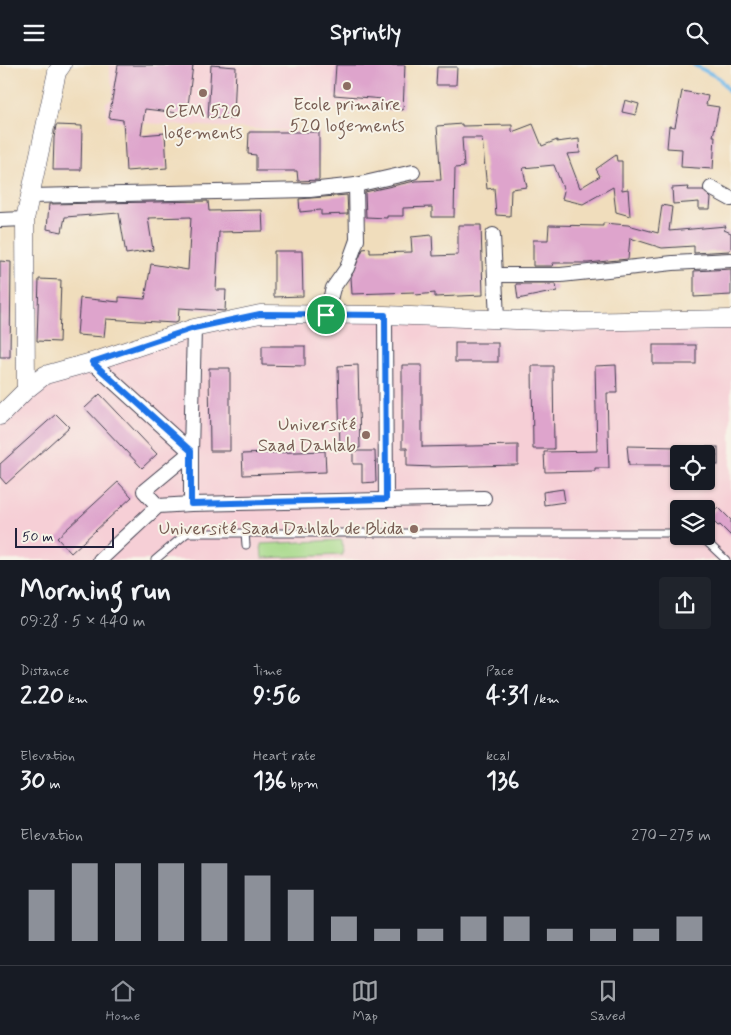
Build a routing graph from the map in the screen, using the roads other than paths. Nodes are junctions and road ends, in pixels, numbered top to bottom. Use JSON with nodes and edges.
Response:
{"nodes":[{"id":1,"x":62,"y":65,"type":"edge"},
{"id":2,"x":413,"y":172,"type":"dead end"},
{"id":3,"x":356,"y":185,"type":"junction"},
{"id":4,"x":711,"y":189,"type":"dead end"},
{"id":5,"x":30,"y":196,"type":"junction"},
{"id":6,"x":731,"y":199,"type":"edge"},
{"id":7,"x":25,"y":219,"type":"junction"},
{"id":8,"x":0,"y":220,"type":"edge"},
{"id":9,"x":493,"y":235,"type":"dead end"},
{"id":10,"x":731,"y":260,"type":"edge"},
{"id":11,"x":495,"y":275,"type":"junction"},
{"id":12,"x":326,"y":315,"type":"junction"},
{"id":13,"x":385,"y":315,"type":"junction"},
{"id":14,"x":497,"y":319,"type":"junction"},
{"id":15,"x":731,"y":319,"type":"edge"},
{"id":16,"x":194,"y":328,"type":"junction"},
{"id":17,"x":92,"y":362,"type":"junction"},
{"id":18,"x":26,"y":390,"type":"junction"},
{"id":19,"x":0,"y":416,"type":"edge"},
{"id":20,"x":191,"y":451,"type":"junction"},
{"id":21,"x":386,"y":499,"type":"junction"},
{"id":22,"x":484,"y":499,"type":"dead end"},
{"id":23,"x":191,"y":504,"type":"junction"},
{"id":24,"x":158,"y":506,"type":"junction"},
{"id":25,"x":245,"y":533,"type":"junction"},
{"id":26,"x":670,"y":533,"type":"edge"},
{"id":27,"x":246,"y":545,"type":"dead end"},
{"id":28,"x":710,"y":545,"type":"edge"},
{"id":29,"x":100,"y":560,"type":"edge"},
{"id":30,"x":155,"y":560,"type":"edge"},
{"id":31,"x":726,"y":560,"type":"edge"}],
"edges":[{"from":1,"to":5,"type":"street"},
{"from":2,"to":3,"type":"street"},
{"from":3,"to":5,"type":"street"},
{"from":3,"to":12,"type":"street"},
{"from":4,"to":6,"type":"street"},
{"from":5,"to":7,"type":"street"},
{"from":7,"to":8,"type":"street"},
{"from":7,"to":18,"type":"street"},
{"from":9,"to":11,"type":"street"},
{"from":10,"to":11,"type":"street"},
{"from":11,"to":14,"type":"street"},
{"from":12,"to":13,"type":"street"},
{"from":12,"to":16,"type":"street"},
{"from":13,"to":14,"type":"street"},
{"from":13,"to":21,"type":"street"},
{"from":14,"to":15,"type":"street"},
{"from":16,"to":17,"type":"street"},
{"from":16,"to":20,"type":"street"},
{"from":17,"to":18,"type":"street"},
{"from":17,"to":20,"type":"street"},
{"from":18,"to":19,"type":"street"},
{"from":20,"to":23,"type":"street"},
{"from":20,"to":24,"type":"street"},
{"from":21,"to":22,"type":"street"},
{"from":21,"to":23,"type":"street"},
{"from":23,"to":24,"type":"street"},
{"from":24,"to":29,"type":"street"},
{"from":25,"to":26,"type":"lane"},
{"from":25,"to":27,"type":"lane"},
{"from":25,"to":30,"type":"lane"},
{"from":28,"to":31,"type":"lane"}]}
